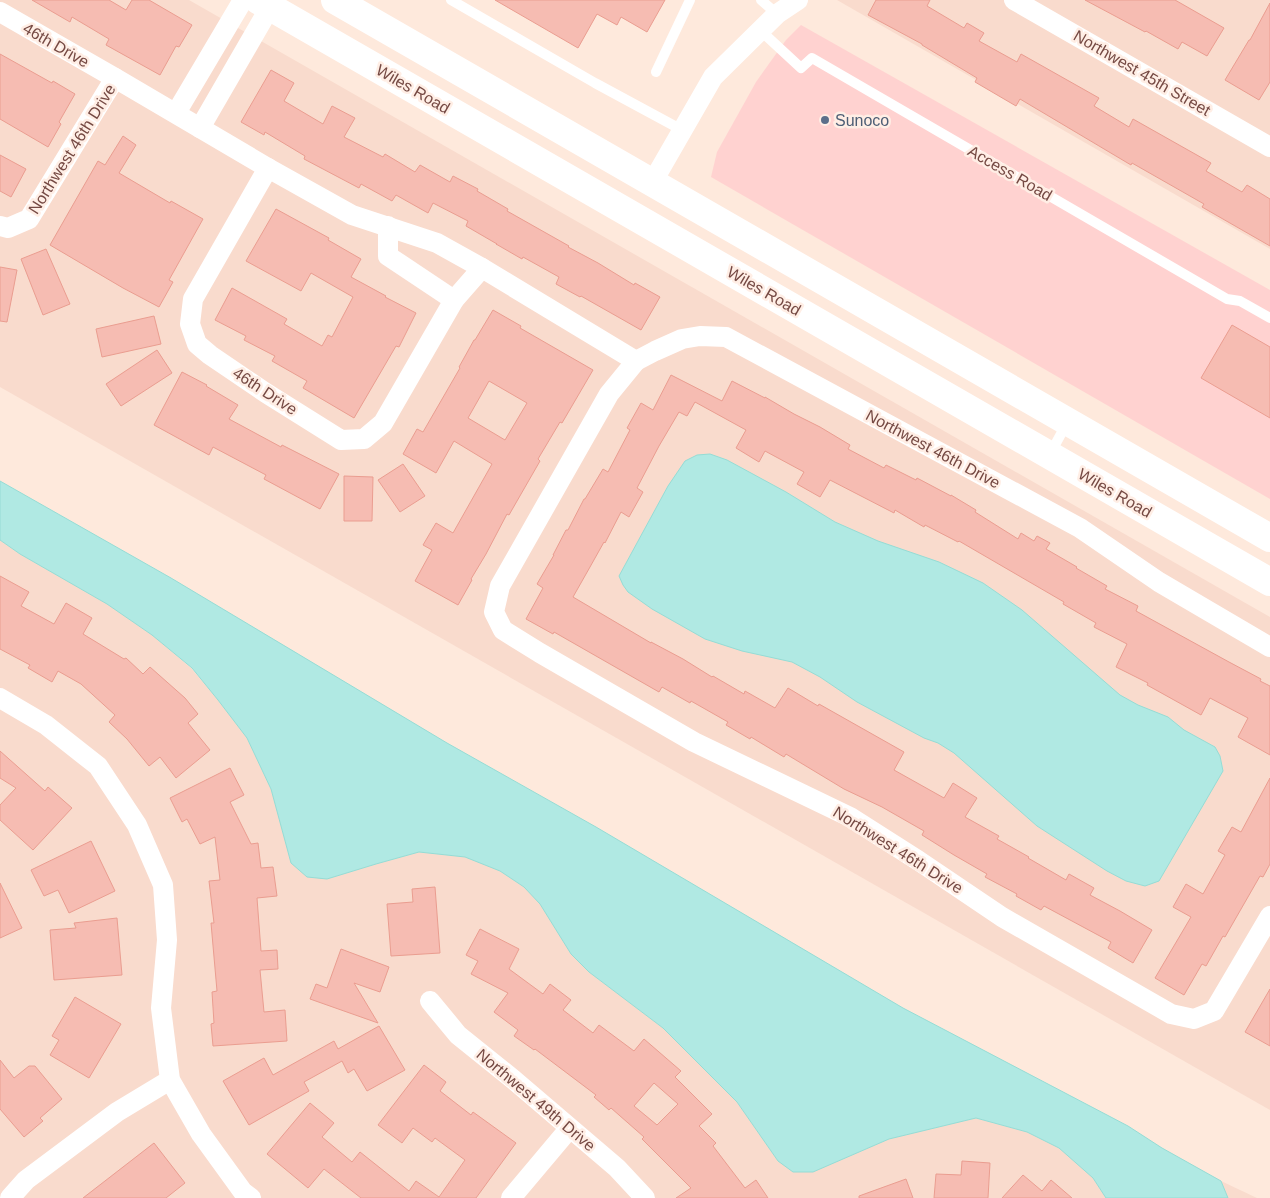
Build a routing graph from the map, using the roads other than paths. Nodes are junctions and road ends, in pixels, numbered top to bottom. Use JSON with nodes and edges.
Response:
{"nodes":[{"id":1,"x":243,"y":0,"type":"edge"},
{"id":2,"x":335,"y":0,"type":"edge"},
{"id":3,"x":451,"y":0,"type":"edge"},
{"id":4,"x":690,"y":0,"type":"edge"},
{"id":5,"x":761,"y":0,"type":"edge"},
{"id":6,"x":798,"y":0,"type":"edge"},
{"id":7,"x":1014,"y":0,"type":"edge"},
{"id":8,"x":267,"y":2,"type":"edge"},
{"id":9,"x":0,"y":12,"type":"edge"},
{"id":10,"x":777,"y":14,"type":"junction"},
{"id":11,"x":760,"y":30,"type":"junction"},
{"id":12,"x":656,"y":72,"type":"dead end"},
{"id":13,"x":115,"y":78,"type":"junction"},
{"id":14,"x":176,"y":113,"type":"junction"},
{"id":15,"x":200,"y":128,"type":"junction"},
{"id":16,"x":682,"y":130,"type":"junction"},
{"id":17,"x":1270,"y":147,"type":"edge"},
{"id":18,"x":268,"y":168,"type":"junction"},
{"id":19,"x":652,"y":184,"type":"junction"},
{"id":20,"x":594,"y":193,"type":"junction"},
{"id":21,"x":0,"y":226,"type":"edge"},
{"id":22,"x":388,"y":226,"type":"junction"},
{"id":23,"x":482,"y":268,"type":"junction"},
{"id":24,"x":454,"y":300,"type":"junction"},
{"id":25,"x":1270,"y":318,"type":"edge"},
{"id":26,"x":636,"y":362,"type":"junction"},
{"id":27,"x":1068,"y":422,"type":"junction"},
{"id":28,"x":1049,"y":455,"type":"junction"},
{"id":29,"x":1270,"y":538,"type":"edge"},
{"id":30,"x":1270,"y":582,"type":"edge"},
{"id":31,"x":1270,"y":647,"type":"edge"},
{"id":32,"x":0,"y":698,"type":"edge"},
{"id":33,"x":1270,"y":916,"type":"edge"},
{"id":34,"x":430,"y":1001,"type":"dead end"},
{"id":35,"x":170,"y":1080,"type":"junction"},
{"id":36,"x":570,"y":1128,"type":"junction"},
{"id":37,"x":10,"y":1198,"type":"edge"},
{"id":38,"x":251,"y":1198,"type":"edge"},
{"id":39,"x":511,"y":1198,"type":"edge"},
{"id":40,"x":645,"y":1198,"type":"edge"}],
"edges":[{"from":1,"to":14,"type":"street"},
{"from":2,"to":19,"type":"main road"},
{"from":3,"to":16,"type":"lane"},
{"from":4,"to":12,"type":"lane"},
{"from":5,"to":10,"type":"lane"},
{"from":6,"to":10,"type":"street"},
{"from":7,"to":17,"type":"street","name":"Northwest 45th Street"},
{"from":8,"to":15,"type":"street"},
{"from":8,"to":20,"type":"main road","name":"Wiles Road"},
{"from":9,"to":13,"type":"street","name":"46th Drive"},
{"from":10,"to":11,"type":"street"},
{"from":11,"to":16,"type":"street"},
{"from":11,"to":25,"type":"lane","name":"Access Road"},
{"from":13,"to":14,"type":"street","name":"46th Drive"},
{"from":13,"to":21,"type":"street","name":"Northwest 46th Drive"},
{"from":14,"to":15,"type":"street","name":"46th Drive"},
{"from":15,"to":18,"type":"street","name":"46th Drive"},
{"from":16,"to":19,"type":"street"},
{"from":18,"to":22,"type":"street","name":"46th Drive"},
{"from":18,"to":24,"type":"street","name":"46th Drive"},
{"from":19,"to":20,"type":"main road"},
{"from":19,"to":27,"type":"main road"},
{"from":20,"to":28,"type":"main road","name":"Wiles Road"},
{"from":22,"to":23,"type":"street","name":"46th Drive"},
{"from":22,"to":24,"type":"street"},
{"from":23,"to":24,"type":"street","name":"46th Drive"},
{"from":23,"to":26,"type":"street","name":"46th Drive"},
{"from":26,"to":31,"type":"street","name":"Northwest 46th Drive"},
{"from":26,"to":33,"type":"street","name":"Northwest 46th Drive"},
{"from":27,"to":28,"type":"lane"},
{"from":27,"to":29,"type":"main road"},
{"from":28,"to":30,"type":"main road","name":"Wiles Road"},
{"from":32,"to":35,"type":"street"},
{"from":34,"to":36,"type":"street","name":"Northwest 49th Drive"},
{"from":35,"to":37,"type":"street"},
{"from":35,"to":38,"type":"street"},
{"from":36,"to":39,"type":"street"},
{"from":36,"to":40,"type":"street","name":"Northwest 49th Drive"}]}
